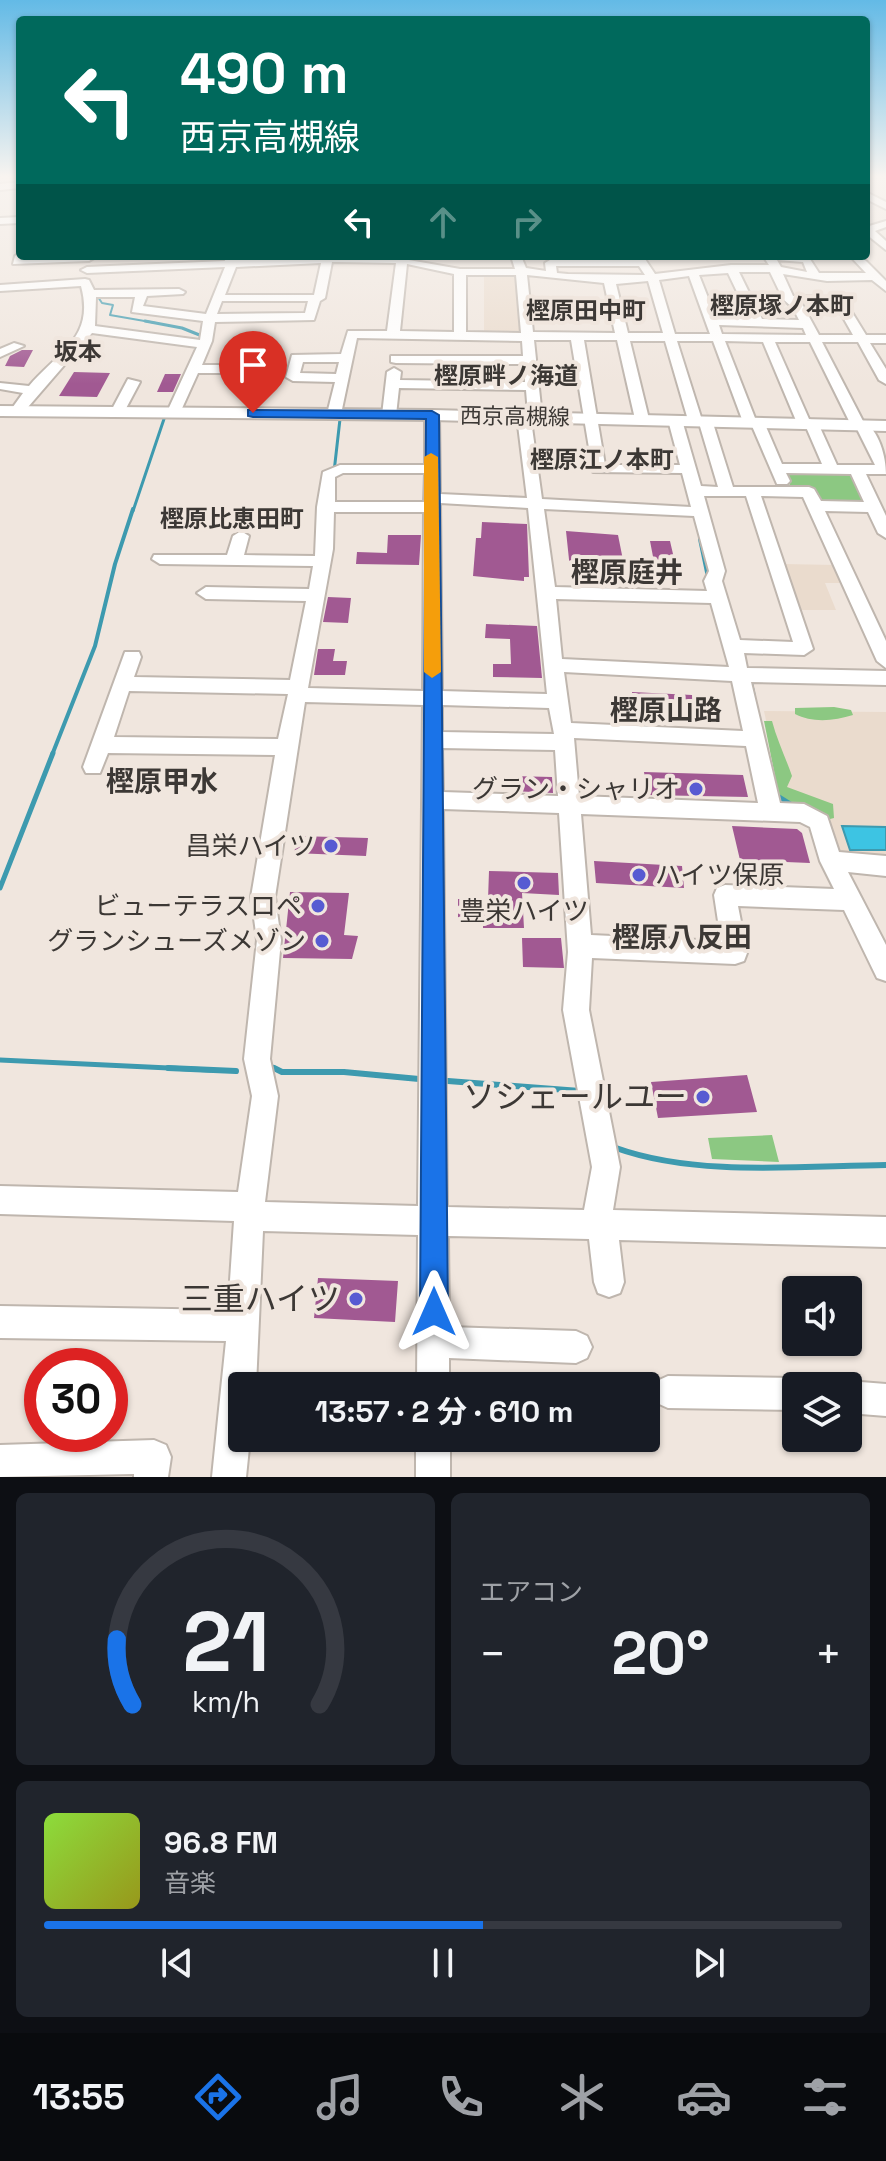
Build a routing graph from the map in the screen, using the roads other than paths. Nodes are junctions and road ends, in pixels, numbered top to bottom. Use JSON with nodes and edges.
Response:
{"nodes":[{"id":1,"x":18,"y":260,"type":"edge"},
{"id":2,"x":230,"y":260,"type":"edge"},
{"id":3,"x":335,"y":260,"type":"edge"},
{"id":4,"x":402,"y":260,"type":"joint"},
{"id":5,"x":517,"y":260,"type":"edge"},
{"id":6,"x":641,"y":260,"type":"edge"},
{"id":7,"x":716,"y":260,"type":"edge"},
{"id":8,"x":860,"y":260,"type":"edge"},
{"id":9,"x":327,"y":261,"type":"junction"},
{"id":10,"x":772,"y":262,"type":"edge"},
{"id":11,"x":131,"y":267,"type":"edge"},
{"id":12,"x":171,"y":267,"type":"edge"},
{"id":13,"x":467,"y":268,"type":"junction"},
{"id":14,"x":726,"y":269,"type":"junction"},
{"id":15,"x":520,"y":271,"type":"junction"},
{"id":16,"x":53,"y":272,"type":"dead end"},
{"id":17,"x":88,"y":272,"type":"edge"},
{"id":18,"x":693,"y":273,"type":"junction"},
{"id":19,"x":552,"y":276,"type":"junction"},
{"id":20,"x":652,"y":277,"type":"junction"},
{"id":21,"x":880,"y":277,"type":"edge"},
{"id":22,"x":0,"y":278,"type":"edge"},
{"id":23,"x":33,"y":279,"type":"junction"},
{"id":24,"x":610,"y":284,"type":"junction"},
{"id":25,"x":0,"y":288,"type":"edge"},
{"id":26,"x":886,"y":288,"type":"edge"},
{"id":27,"x":163,"y":292,"type":"junction"},
{"id":28,"x":179,"y":292,"type":"dead end"},
{"id":29,"x":118,"y":293,"type":"junction"},
{"id":30,"x":142,"y":293,"type":"junction"},
{"id":31,"x":218,"y":298,"type":"junction"},
{"id":32,"x":315,"y":298,"type":"junction"},
{"id":33,"x":789,"y":299,"type":"junction"},
{"id":34,"x":819,"y":299,"type":"dead end"},
{"id":35,"x":846,"y":312,"type":"dead end"},
{"id":36,"x":310,"y":317,"type":"junction"},
{"id":37,"x":327,"y":317,"type":"dead end"},
{"id":38,"x":210,"y":318,"type":"junction"},
{"id":39,"x":711,"y":321,"type":"junction"},
{"id":40,"x":758,"y":323,"type":"junction"},
{"id":41,"x":805,"y":324,"type":"junction"},
{"id":42,"x":88,"y":329,"type":"junction"},
{"id":43,"x":396,"y":336,"type":"junction"},
{"id":44,"x":460,"y":336,"type":"junction"},
{"id":45,"x":526,"y":336,"type":"junction"},
{"id":46,"x":577,"y":336,"type":"junction"},
{"id":47,"x":623,"y":337,"type":"junction"},
{"id":48,"x":670,"y":337,"type":"junction"},
{"id":49,"x":719,"y":338,"type":"junction"},
{"id":50,"x":768,"y":339,"type":"junction"},
{"id":51,"x":813,"y":339,"type":"junction"},
{"id":52,"x":862,"y":339,"type":"junction"},
{"id":53,"x":886,"y":339,"type":"edge"},
{"id":54,"x":63,"y":342,"type":"dead end"},
{"id":55,"x":81,"y":344,"type":"junction"},
{"id":56,"x":204,"y":344,"type":"junction"},
{"id":57,"x":18,"y":346,"type":"dead end"},
{"id":58,"x":0,"y":353,"type":"edge"},
{"id":59,"x":347,"y":358,"type":"junction"},
{"id":60,"x":396,"y":359,"type":"junction"},
{"id":61,"x":528,"y":360,"type":"junction"},
{"id":62,"x":191,"y":369,"type":"junction"},
{"id":63,"x":223,"y":369,"type":"dead end"},
{"id":64,"x":2,"y":378,"type":"edge"},
{"id":65,"x":342,"y":378,"type":"junction"},
{"id":66,"x":886,"y":380,"type":"edge"},
{"id":67,"x":133,"y":382,"type":"dead end"},
{"id":68,"x":393,"y":384,"type":"junction"},
{"id":69,"x":531,"y":386,"type":"junction"},
{"id":70,"x":33,"y":390,"type":"junction"},
{"id":71,"x":118,"y":411,"type":"junction"},
{"id":72,"x":174,"y":412,"type":"junction"},
{"id":73,"x":7,"y":414,"type":"edge"},
{"id":74,"x":334,"y":414,"type":"junction"},
{"id":75,"x":389,"y":415,"type":"junction"},
{"id":76,"x":432,"y":415,"type":"junction"},
{"id":77,"x":588,"y":418,"type":"junction"},
{"id":78,"x":642,"y":419,"type":"junction"},
{"id":79,"x":675,"y":420,"type":"junction"},
{"id":80,"x":700,"y":420,"type":"junction"},
{"id":81,"x":527,"y":421,"type":"junction"},
{"id":82,"x":754,"y":422,"type":"junction"},
{"id":83,"x":808,"y":423,"type":"junction"},
{"id":84,"x":860,"y":425,"type":"junction"},
{"id":85,"x":886,"y":426,"type":"edge"},
{"id":86,"x":776,"y":468,"type":"junction"},
{"id":87,"x":431,"y":469,"type":"junction"},
{"id":88,"x":685,"y":469,"type":"junction"},
{"id":89,"x":832,"y":469,"type":"junction"},
{"id":90,"x":857,"y":470,"type":"junction"},
{"id":91,"x":886,"y":470,"type":"edge"},
{"id":92,"x":696,"y":491,"type":"junction"},
{"id":93,"x":727,"y":491,"type":"junction"},
{"id":94,"x":752,"y":492,"type":"junction"},
{"id":95,"x":786,"y":492,"type":"junction"},
{"id":96,"x":432,"y":502,"type":"junction"},
{"id":97,"x":535,"y":504,"type":"junction"},
{"id":98,"x":815,"y":506,"type":"junction"},
{"id":99,"x":325,"y":507,"type":"junction"},
{"id":100,"x":873,"y":507,"type":"junction"},
{"id":101,"x":701,"y":512,"type":"junction"},
{"id":102,"x":886,"y":533,"type":"edge"},
{"id":103,"x":241,"y":536,"type":"dead end"},
{"id":104,"x":167,"y":540,"type":"dead end"},
{"id":105,"x":234,"y":560,"type":"junction"},
{"id":106,"x":322,"y":561,"type":"junction"},
{"id":107,"x":547,"y":593,"type":"junction"},
{"id":108,"x":205,"y":594,"type":"dead end"},
{"id":109,"x":316,"y":595,"type":"junction"},
{"id":110,"x":718,"y":597,"type":"junction"},
{"id":111,"x":733,"y":646,"type":"junction"},
{"id":112,"x":132,"y":657,"type":"dead end"},
{"id":113,"x":886,"y":661,"type":"edge"},
{"id":114,"x":553,"y":665,"type":"junction"},
{"id":115,"x":739,"y":673,"type":"junction"},
{"id":116,"x":886,"y":678,"type":"edge"},
{"id":117,"x":122,"y":684,"type":"junction"},
{"id":118,"x":298,"y":691,"type":"junction"},
{"id":119,"x":433,"y":696,"type":"junction"},
{"id":120,"x":557,"y":701,"type":"junction"},
{"id":121,"x":565,"y":736,"type":"junction"},
{"id":122,"x":754,"y":739,"type":"junction"},
{"id":123,"x":433,"y":740,"type":"junction"},
{"id":124,"x":101,"y":745,"type":"junction"},
{"id":125,"x":287,"y":747,"type":"junction"},
{"id":126,"x":93,"y":767,"type":"dead end"},
{"id":127,"x":433,"y":800,"type":"junction"},
{"id":128,"x":570,"y":803,"type":"junction"},
{"id":129,"x":771,"y":811,"type":"junction"},
{"id":130,"x":831,"y":861,"type":"junction"},
{"id":131,"x":886,"y":866,"type":"edge"},
{"id":132,"x":852,"y":900,"type":"junction"},
{"id":133,"x":580,"y":946,"type":"junction"},
{"id":134,"x":886,"y":970,"type":"edge"},
{"id":135,"x":0,"y":1200,"type":"edge"},
{"id":136,"x":250,"y":1211,"type":"junction"},
{"id":137,"x":434,"y":1222,"type":"junction"},
{"id":138,"x":599,"y":1222,"type":"junction"},
{"id":139,"x":886,"y":1232,"type":"edge"},
{"id":140,"x":609,"y":1282,"type":"dead end"},
{"id":141,"x":0,"y":1322,"type":"edge"},
{"id":142,"x":243,"y":1326,"type":"junction"},
{"id":143,"x":433,"y":1342,"type":"junction"},
{"id":144,"x":576,"y":1347,"type":"dead end"},
{"id":145,"x":433,"y":1372,"type":"edge"},
{"id":146,"x":668,"y":1392,"type":"dead end"},
{"id":147,"x":782,"y":1394,"type":"edge"},
{"id":148,"x":862,"y":1398,"type":"edge"},
{"id":149,"x":886,"y":1400,"type":"edge"},
{"id":150,"x":433,"y":1452,"type":"edge"},
{"id":151,"x":0,"y":1462,"type":"edge"},
{"id":152,"x":151,"y":1477,"type":"edge"},
{"id":153,"x":229,"y":1477,"type":"edge"},
{"id":154,"x":433,"y":1477,"type":"edge"}],
"edges":[{"from":1,"to":17,"type":"street"},
{"from":2,"to":9,"type":"street"},
{"from":2,"to":12,"type":"street"},
{"from":2,"to":31,"type":"street"},
{"from":3,"to":9,"type":"street"},
{"from":4,"to":13,"type":"street"},
{"from":4,"to":43,"type":"street"},
{"from":5,"to":15,"type":"street"},
{"from":6,"to":19,"type":"street"},
{"from":6,"to":20,"type":"street"},
{"from":7,"to":14,"type":"street"},
{"from":8,"to":21,"type":"street"},
{"from":9,"to":32,"type":"street"},
{"from":10,"to":14,"type":"street"},
{"from":10,"to":21,"type":"street"},
{"from":10,"to":33,"type":"street"},
{"from":11,"to":12,"type":"street"},
{"from":11,"to":17,"type":"street"},
{"from":11,"to":29,"type":"street"},
{"from":12,"to":27,"type":"street"},
{"from":13,"to":15,"type":"street"},
{"from":13,"to":44,"type":"street"},
{"from":14,"to":18,"type":"street"},
{"from":14,"to":40,"type":"street"},
{"from":15,"to":19,"type":"street"},
{"from":15,"to":45,"type":"street"},
{"from":16,"to":23,"type":"street"},
{"from":17,"to":23,"type":"street"},
{"from":17,"to":29,"type":"street"},
{"from":17,"to":42,"type":"street"},
{"from":18,"to":20,"type":"street"},
{"from":18,"to":39,"type":"street"},
{"from":19,"to":24,"type":"street"},
{"from":20,"to":24,"type":"street"},
{"from":20,"to":48,"type":"street"},
{"from":21,"to":26,"type":"street"},
{"from":22,"to":23,"type":"street"},
{"from":23,"to":25,"type":"street"},
{"from":24,"to":47,"type":"street"},
{"from":27,"to":28,"type":"street"},
{"from":27,"to":30,"type":"street"},
{"from":29,"to":30,"type":"street"},
{"from":30,"to":38,"type":"street"},
{"from":31,"to":32,"type":"street"},
{"from":31,"to":38,"type":"street"},
{"from":32,"to":36,"type":"street"},
{"from":33,"to":34,"type":"street"},
{"from":33,"to":41,"type":"street"},
{"from":35,"to":52,"type":"street"},
{"from":36,"to":37,"type":"street"},
{"from":36,"to":38,"type":"street"},
{"from":38,"to":56,"type":"street"},
{"from":39,"to":40,"type":"street"},
{"from":39,"to":49,"type":"street"},
{"from":40,"to":41,"type":"street"},
{"from":41,"to":51,"type":"street"},
{"from":42,"to":55,"type":"street"},
{"from":42,"to":56,"type":"street"},
{"from":43,"to":44,"type":"street"},
{"from":43,"to":59,"type":"street"},
{"from":43,"to":60,"type":"street"},
{"from":44,"to":45,"type":"street"},
{"from":45,"to":46,"type":"street"},
{"from":45,"to":61,"type":"street"},
{"from":46,"to":47,"type":"street"},
{"from":46,"to":77,"type":"street"},
{"from":47,"to":48,"type":"street"},
{"from":47,"to":78,"type":"street"},
{"from":48,"to":49,"type":"street"},
{"from":48,"to":80,"type":"street"},
{"from":49,"to":50,"type":"street"},
{"from":49,"to":82,"type":"street"},
{"from":50,"to":51,"type":"street"},
{"from":50,"to":83,"type":"street"},
{"from":51,"to":52,"type":"street"},
{"from":51,"to":84,"type":"street"},
{"from":52,"to":53,"type":"street"},
{"from":52,"to":66,"type":"street"},
{"from":54,"to":55,"type":"street"},
{"from":55,"to":70,"type":"street"},
{"from":56,"to":62,"type":"street"},
{"from":57,"to":58,"type":"street"},
{"from":59,"to":65,"type":"street"},
{"from":59,"to":65,"type":"street"},
{"from":60,"to":61,"type":"street"},
{"from":60,"to":68,"type":"street"},
{"from":61,"to":69,"type":"street"},
{"from":62,"to":63,"type":"street"},
{"from":62,"to":72,"type":"street"},
{"from":64,"to":70,"type":"street"},
{"from":65,"to":74,"type":"street"},
{"from":67,"to":71,"type":"street"},
{"from":68,"to":69,"type":"street"},
{"from":68,"to":75,"type":"street"},
{"from":69,"to":81,"type":"street"},
{"from":70,"to":73,"type":"street"},
{"from":71,"to":72,"type":"main road","name":"西京高槻線"},
{"from":71,"to":73,"type":"main road","name":"西京高槻線"},
{"from":72,"to":74,"type":"main road","name":"西京高槻線"},
{"from":74,"to":75,"type":"main road","name":"西京高槻線"},
{"from":75,"to":76,"type":"main road","name":"西京高槻線"},
{"from":76,"to":81,"type":"main road","name":"西京高槻線"},
{"from":76,"to":87,"type":"street"},
{"from":77,"to":78,"type":"main road","name":"西京高槻線"},
{"from":77,"to":81,"type":"main road","name":"西京高槻線"},
{"from":77,"to":88,"type":"street"},
{"from":78,"to":79,"type":"main road","name":"西京高槻線"},
{"from":79,"to":80,"type":"main road","name":"西京高槻線"},
{"from":79,"to":88,"type":"street"},
{"from":80,"to":82,"type":"main road","name":"西京高槻線"},
{"from":80,"to":93,"type":"street"},
{"from":81,"to":97,"type":"street"},
{"from":82,"to":83,"type":"main road","name":"西京高槻線"},
{"from":82,"to":86,"type":"street"},
{"from":83,"to":84,"type":"main road","name":"西京高槻線"},
{"from":83,"to":89,"type":"street"},
{"from":84,"to":85,"type":"main road","name":"西京高槻線"},
{"from":84,"to":91,"type":"street"},
{"from":86,"to":89,"type":"street"},
{"from":86,"to":95,"type":"street"},
{"from":87,"to":96,"type":"street"},
{"from":87,"to":99,"type":"street"},
{"from":88,"to":92,"type":"street"},
{"from":89,"to":90,"type":"street"},
{"from":90,"to":91,"type":"street"},
{"from":90,"to":100,"type":"street"},
{"from":92,"to":93,"type":"street"},
{"from":92,"to":101,"type":"street"},
{"from":93,"to":94,"type":"street"},
{"from":94,"to":95,"type":"street"},
{"from":94,"to":111,"type":"street"},
{"from":95,"to":98,"type":"street"},
{"from":96,"to":97,"type":"street"},
{"from":96,"to":99,"type":"street"},
{"from":96,"to":119,"type":"street"},
{"from":97,"to":101,"type":"street"},
{"from":97,"to":107,"type":"street"},
{"from":98,"to":100,"type":"street"},
{"from":98,"to":113,"type":"street"},
{"from":99,"to":106,"type":"street"},
{"from":100,"to":102,"type":"street"},
{"from":101,"to":110,"type":"street"},
{"from":103,"to":105,"type":"street"},
{"from":104,"to":105,"type":"street"},
{"from":105,"to":106,"type":"street"},
{"from":106,"to":109,"type":"street"},
{"from":107,"to":110,"type":"street"},
{"from":107,"to":114,"type":"street"},
{"from":108,"to":109,"type":"street"},
{"from":109,"to":118,"type":"street"},
{"from":110,"to":111,"type":"street"},
{"from":111,"to":115,"type":"street"},
{"from":112,"to":117,"type":"street"},
{"from":114,"to":115,"type":"street"},
{"from":114,"to":120,"type":"street"},
{"from":115,"to":116,"type":"street"},
{"from":115,"to":122,"type":"street"},
{"from":117,"to":118,"type":"street"},
{"from":117,"to":124,"type":"street"},
{"from":118,"to":119,"type":"street"},
{"from":118,"to":125,"type":"street"},
{"from":119,"to":120,"type":"street"},
{"from":119,"to":123,"type":"street"},
{"from":120,"to":121,"type":"street"},
{"from":121,"to":122,"type":"street"},
{"from":121,"to":123,"type":"street"},
{"from":121,"to":128,"type":"street"},
{"from":122,"to":129,"type":"street"},
{"from":123,"to":127,"type":"street"},
{"from":124,"to":125,"type":"street"},
{"from":124,"to":126,"type":"street"},
{"from":125,"to":136,"type":"street"},
{"from":127,"to":128,"type":"street"},
{"from":127,"to":137,"type":"street"},
{"from":128,"to":129,"type":"street"},
{"from":128,"to":133,"type":"street"},
{"from":129,"to":130,"type":"street"},
{"from":130,"to":131,"type":"street"},
{"from":130,"to":132,"type":"street"},
{"from":132,"to":133,"type":"street"},
{"from":132,"to":134,"type":"street"},
{"from":133,"to":138,"type":"street"},
{"from":135,"to":136,"type":"street"},
{"from":136,"to":137,"type":"street"},
{"from":136,"to":142,"type":"street"},
{"from":137,"to":138,"type":"street"},
{"from":137,"to":143,"type":"street"},
{"from":138,"to":139,"type":"street"},
{"from":138,"to":140,"type":"street"},
{"from":141,"to":142,"type":"street"},
{"from":142,"to":153,"type":"street"},
{"from":143,"to":144,"type":"street"},
{"from":143,"to":145,"type":"street"},
{"from":146,"to":147,"type":"street"},
{"from":148,"to":149,"type":"street"},
{"from":150,"to":154,"type":"street"},
{"from":151,"to":152,"type":"street"}]}
